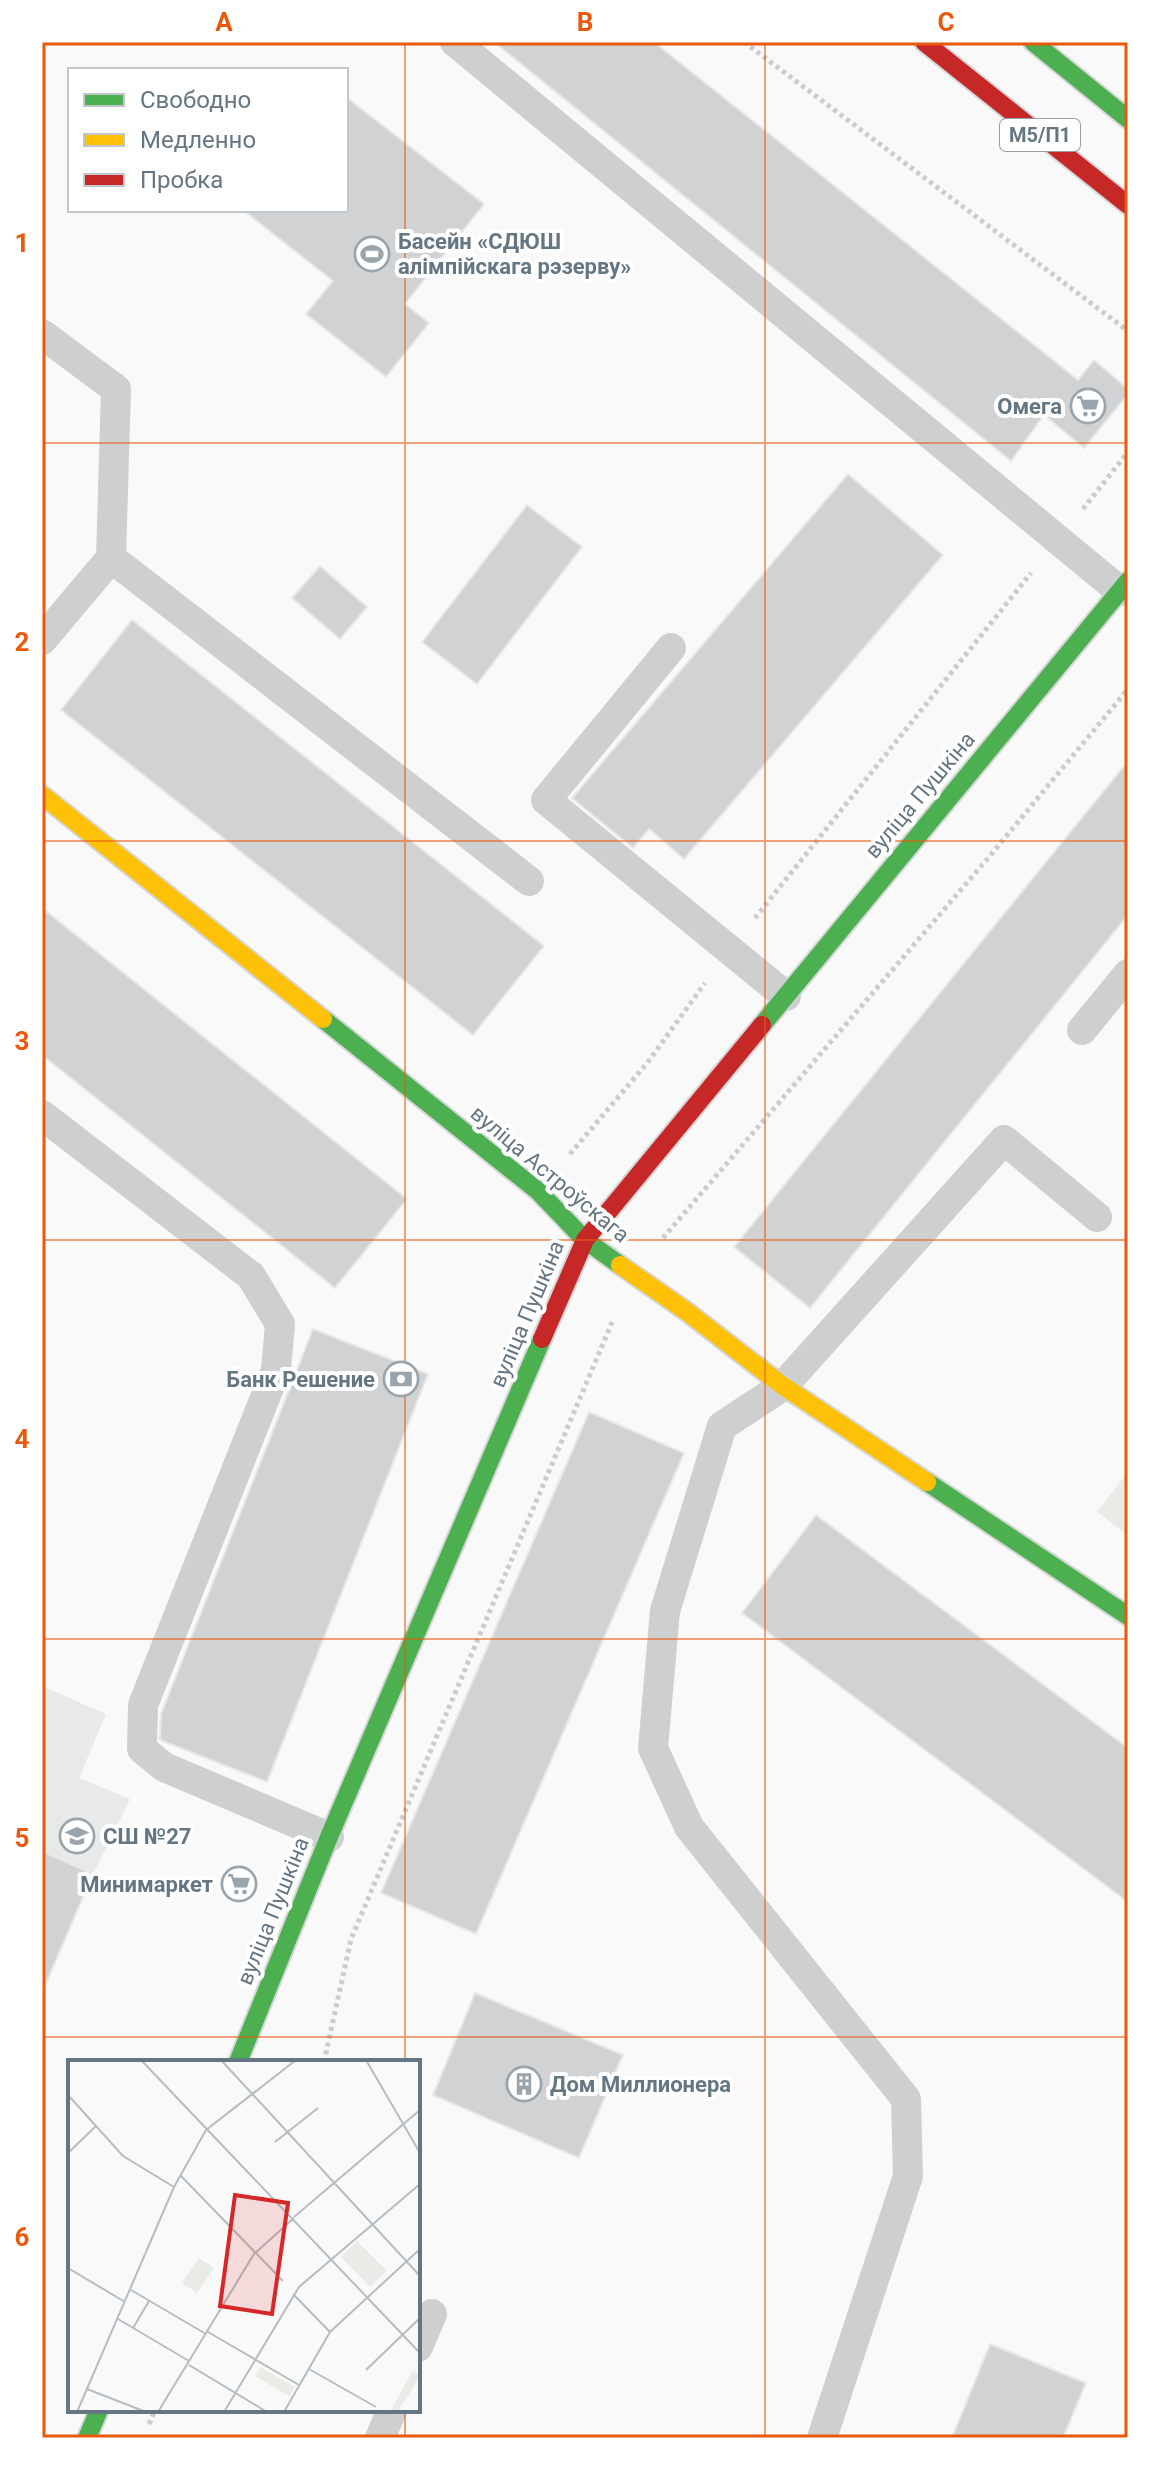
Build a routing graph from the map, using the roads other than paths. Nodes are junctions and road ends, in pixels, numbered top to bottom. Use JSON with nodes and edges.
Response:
{"nodes":[{"id":1,"x":455,"y":42,"type":"edge"},
{"id":2,"x":924,"y":42,"type":"edge"},
{"id":3,"x":1047,"y":46,"type":"edge"},
{"id":4,"x":1128,"y":119,"type":"edge"},
{"id":5,"x":1128,"y":205,"type":"edge"},
{"id":6,"x":42,"y":334,"type":"edge"},
{"id":7,"x":111,"y":558,"type":"junction"},
{"id":8,"x":1124,"y":586,"type":"edge"},
{"id":9,"x":42,"y":640,"type":"edge"},
{"id":10,"x":671,"y":648,"type":"dead end"},
{"id":11,"x":42,"y":795,"type":"edge"},
{"id":12,"x":529,"y":881,"type":"dead end"},
{"id":13,"x":1128,"y":974,"type":"edge"},
{"id":14,"x":786,"y":996,"type":"junction"},
{"id":15,"x":1082,"y":1030,"type":"dead end"},
{"id":16,"x":42,"y":1115,"type":"edge"},
{"id":17,"x":1097,"y":1217,"type":"dead end"},
{"id":18,"x":585,"y":1240,"type":"junction"},
{"id":19,"x":783,"y":1386,"type":"junction"},
{"id":20,"x":1128,"y":1616,"type":"edge"},
{"id":21,"x":329,"y":1837,"type":"junction"},
{"id":22,"x":239,"y":2060,"type":"edge"},
{"id":23,"x":432,"y":2314,"type":"dead end"},
{"id":24,"x":420,"y":2342,"type":"edge"},
{"id":25,"x":98,"y":2412,"type":"edge"},
{"id":26,"x":391,"y":2412,"type":"edge"},
{"id":27,"x":87,"y":2438,"type":"edge"},
{"id":28,"x":380,"y":2438,"type":"edge"},
{"id":29,"x":822,"y":2438,"type":"edge"}],
"edges":[{"from":1,"to":8,"type":"lane"},
{"from":2,"to":5,"type":"main road","number":"М5/П1"},
{"from":3,"to":4,"type":"main road","number":"М5/П1"},
{"from":6,"to":7,"type":"lane"},
{"from":7,"to":9,"type":"lane"},
{"from":7,"to":12,"type":"lane"},
{"from":8,"to":14,"type":"main road","name":"вуліца Пушкіна"},
{"from":10,"to":14,"type":"lane"},
{"from":11,"to":18,"type":"main road","name":"вуліца Астроўскага"},
{"from":13,"to":15,"type":"lane"},
{"from":14,"to":18,"type":"main road","name":"вуліца Пушкіна"},
{"from":16,"to":21,"type":"lane"},
{"from":17,"to":19,"type":"lane"},
{"from":18,"to":19,"type":"main road","name":"вуліца Астроўскага"},
{"from":18,"to":21,"type":"main road","name":"вуліца Пушкіна"},
{"from":19,"to":20,"type":"main road","name":"вуліца Астроўскага"},
{"from":19,"to":29,"type":"lane"},
{"from":21,"to":22,"type":"main road","name":"вуліца Пушкіна"},
{"from":23,"to":24,"type":"lane"},
{"from":25,"to":27,"type":"main road"},
{"from":26,"to":28,"type":"lane"}]}
